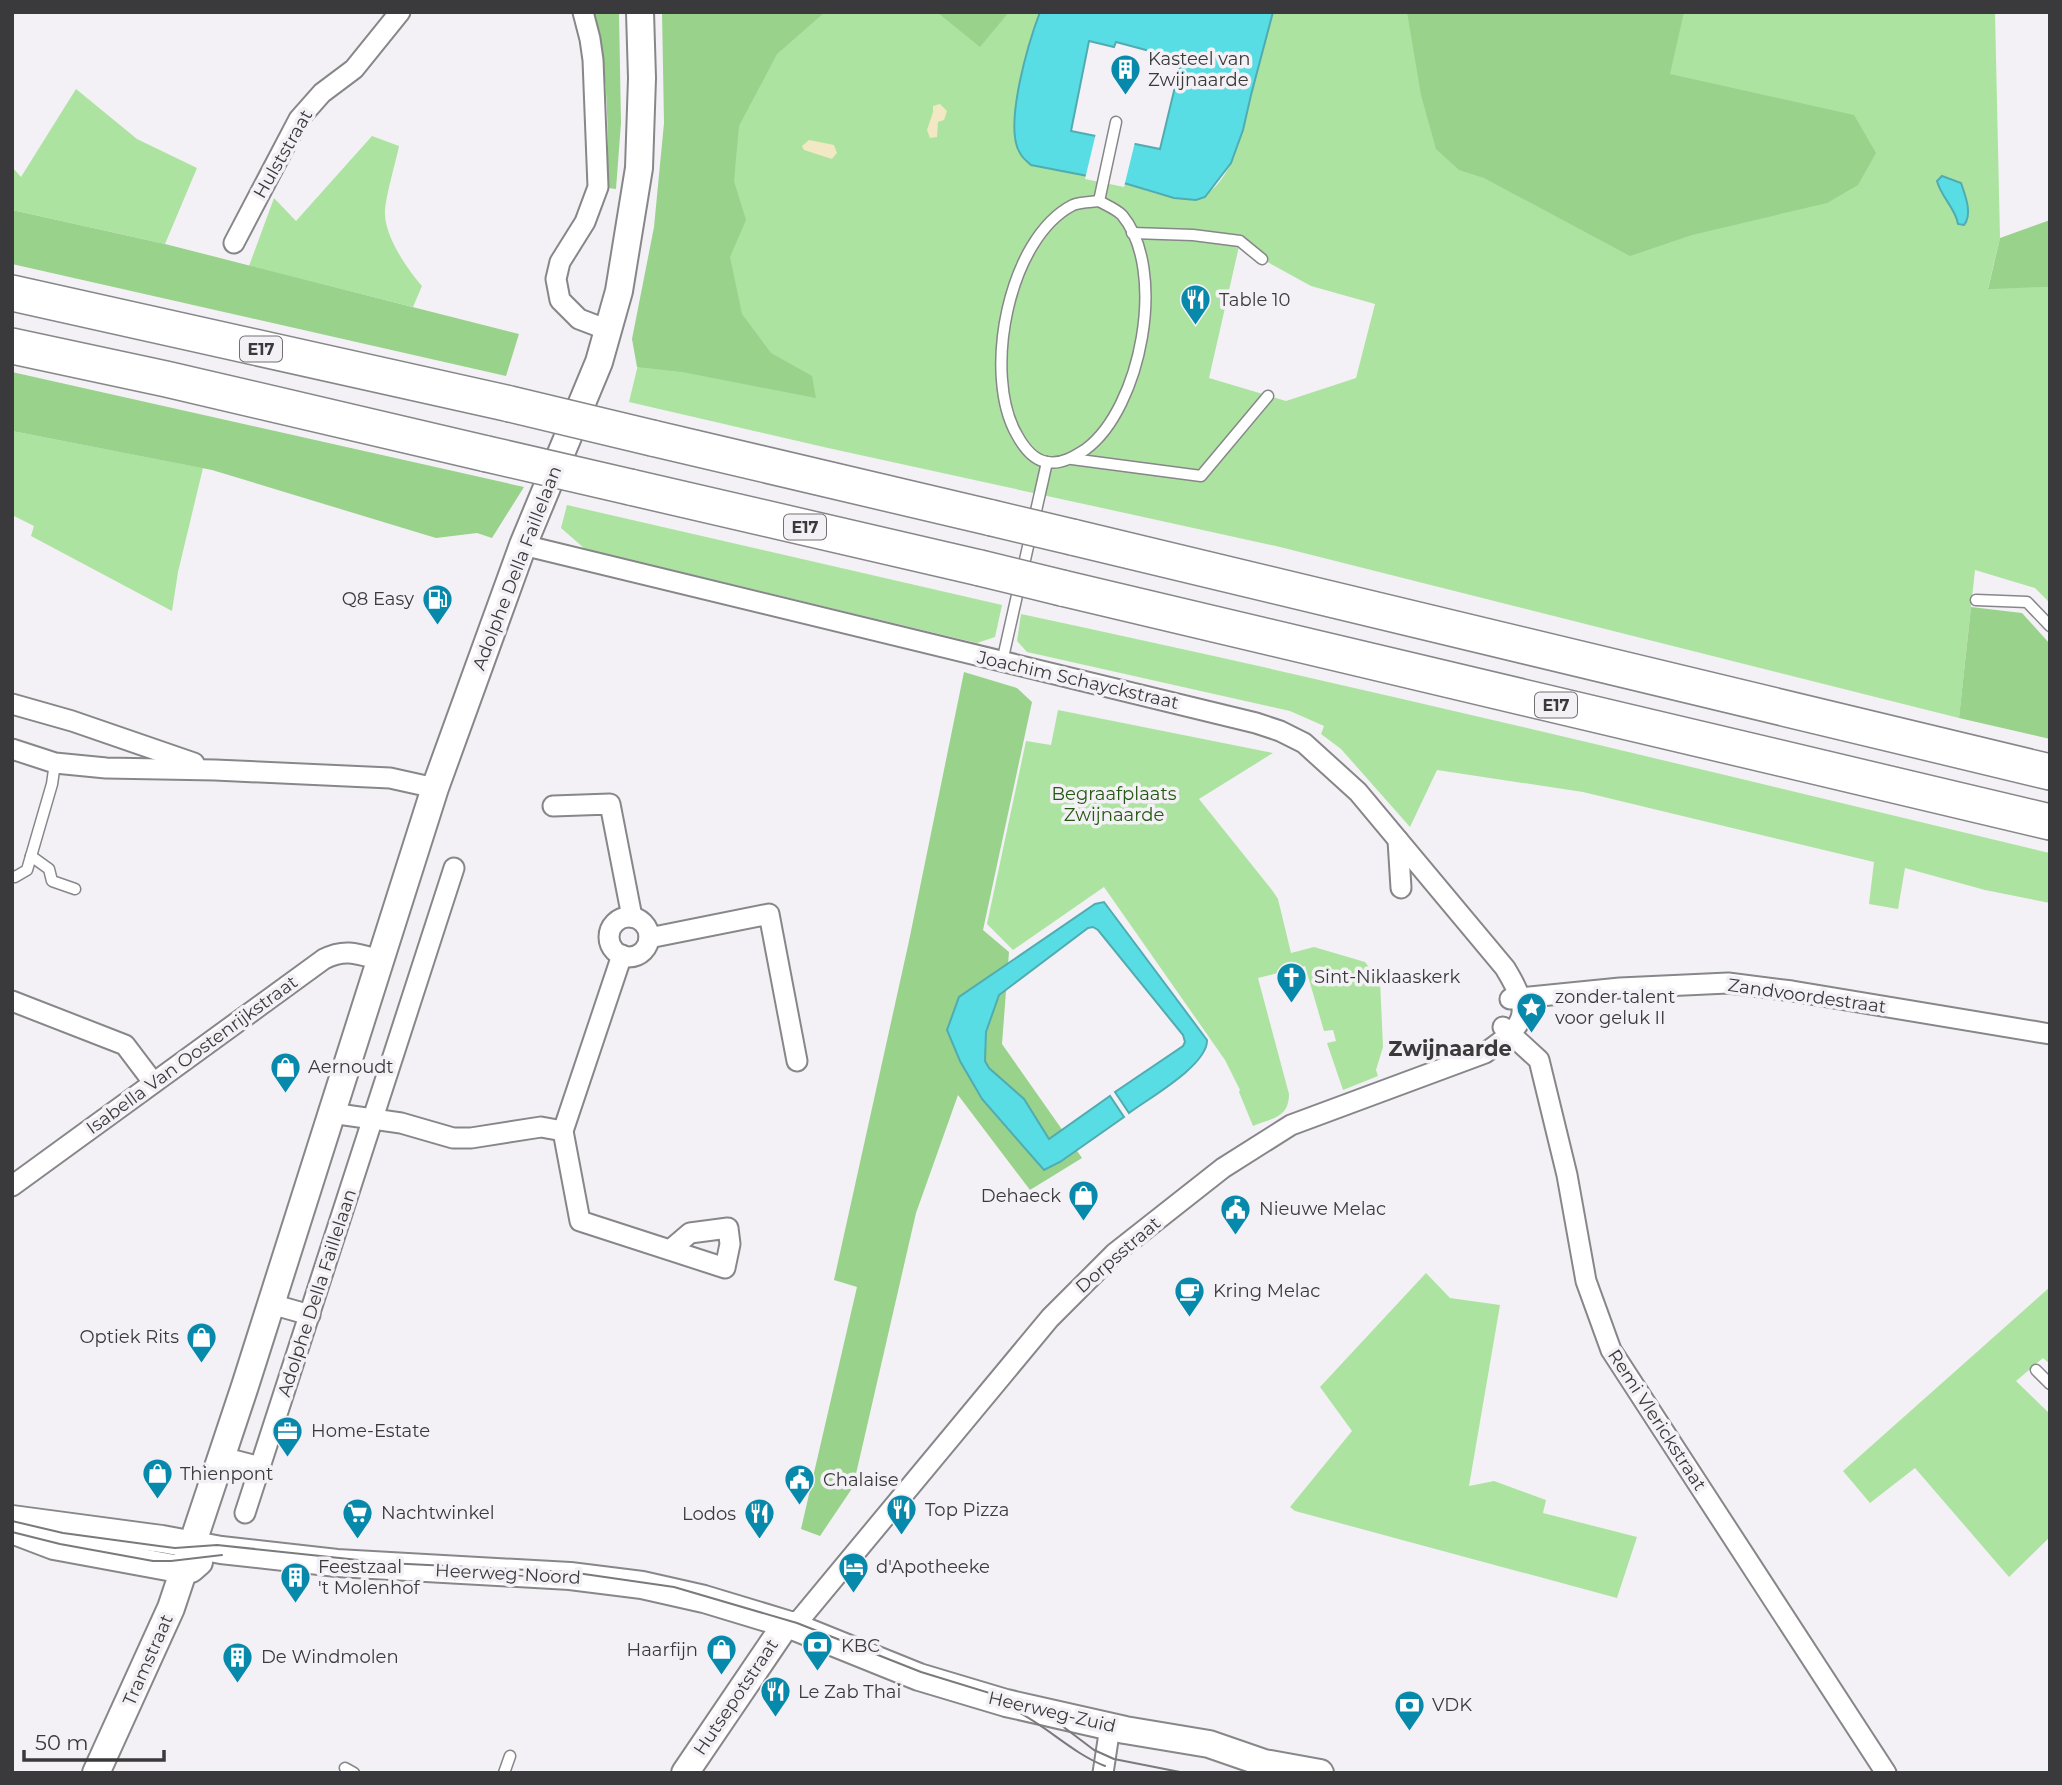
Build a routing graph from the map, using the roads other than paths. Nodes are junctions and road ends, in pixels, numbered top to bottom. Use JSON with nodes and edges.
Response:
{"nodes":[{"id":1,"x":400,"y":12,"type":"edge"},
{"id":2,"x":583,"y":12,"type":"edge"},
{"id":3,"x":639,"y":12,"type":"edge"},
{"id":4,"x":1116,"y":122,"type":"dead end"},
{"id":5,"x":1100,"y":199,"type":"junction"},
{"id":6,"x":1132,"y":233,"type":"junction"},
{"id":7,"x":234,"y":243,"type":"dead end"},
{"id":8,"x":1262,"y":259,"type":"dead end"},
{"id":9,"x":12,"y":293,"type":"edge"},
{"id":10,"x":608,"y":330,"type":"junction"},
{"id":11,"x":12,"y":346,"type":"edge"},
{"id":12,"x":1268,"y":396,"type":"dead end"},
{"id":13,"x":1072,"y":459,"type":"junction"},
{"id":14,"x":1047,"y":462,"type":"junction"},
{"id":15,"x":523,"y":545,"type":"junction"},
{"id":16,"x":1976,"y":600,"type":"dead end"},
{"id":17,"x":2050,"y":626,"type":"edge"},
{"id":18,"x":1002,"y":663,"type":"junction"},
{"id":19,"x":12,"y":704,"type":"edge"},
{"id":20,"x":12,"y":749,"type":"edge"},
{"id":21,"x":55,"y":763,"type":"junction"},
{"id":22,"x":215,"y":770,"type":"junction"},
{"id":23,"x":2050,"y":772,"type":"edge"},
{"id":24,"x":435,"y":788,"type":"junction"},
{"id":25,"x":553,"y":806,"type":"dead end"},
{"id":26,"x":2050,"y":821,"type":"edge"},
{"id":27,"x":1398,"y":840,"type":"junction"},
{"id":28,"x":31,"y":856,"type":"junction"},
{"id":29,"x":454,"y":868,"type":"dead end"},
{"id":30,"x":12,"y":876,"type":"edge"},
{"id":31,"x":1401,"y":888,"type":"dead end"},
{"id":32,"x":75,"y":890,"type":"dead end"},
{"id":33,"x":632,"y":917,"type":"junction"},
{"id":34,"x":649,"y":938,"type":"junction"},
{"id":35,"x":622,"y":956,"type":"junction"},
{"id":36,"x":380,"y":960,"type":"junction"},
{"id":37,"x":1515,"y":998,"type":"junction"},
{"id":38,"x":12,"y":1001,"type":"edge"},
{"id":39,"x":1506,"y":1030,"type":"junction"},
{"id":40,"x":2050,"y":1034,"type":"edge"},
{"id":41,"x":797,"y":1061,"type":"dead end"},
{"id":42,"x":153,"y":1082,"type":"junction"},
{"id":43,"x":331,"y":1113,"type":"junction"},
{"id":44,"x":374,"y":1119,"type":"junction"},
{"id":45,"x":563,"y":1131,"type":"junction"},
{"id":46,"x":12,"y":1186,"type":"edge"},
{"id":47,"x":670,"y":1250,"type":"dead end"},
{"id":48,"x":271,"y":1304,"type":"junction"},
{"id":49,"x":310,"y":1315,"type":"junction"},
{"id":50,"x":2036,"y":1370,"type":"dead end"},
{"id":51,"x":2050,"y":1384,"type":"edge"},
{"id":52,"x":222,"y":1457,"type":"junction"},
{"id":53,"x":260,"y":1467,"type":"junction"},
{"id":54,"x":245,"y":1513,"type":"dead end"},
{"id":55,"x":12,"y":1519,"type":"edge"},
{"id":56,"x":12,"y":1530,"type":"edge"},
{"id":57,"x":192,"y":1544,"type":"junction"},
{"id":58,"x":221,"y":1550,"type":"junction"},
{"id":59,"x":184,"y":1570,"type":"junction"},
{"id":60,"x":790,"y":1625,"type":"junction"},
{"id":61,"x":1110,"y":1727,"type":"junction"},
{"id":62,"x":510,"y":1756,"type":"dead end"},
{"id":63,"x":96,"y":1773,"type":"edge"},
{"id":64,"x":504,"y":1773,"type":"edge"},
{"id":65,"x":685,"y":1773,"type":"edge"},
{"id":66,"x":1103,"y":1773,"type":"edge"},
{"id":67,"x":1320,"y":1773,"type":"edge"},
{"id":68,"x":1886,"y":1773,"type":"edge"}],
"edges":[{"from":1,"to":7,"type":"street","name":"Hulststraat"},
{"from":2,"to":10,"type":"street"},
{"from":3,"to":10,"type":"main road","name":"Adolphe Della Faillelaan"},
{"from":4,"to":5,"type":"lane"},
{"from":5,"to":6,"type":"lane"},
{"from":5,"to":14,"type":"lane"},
{"from":6,"to":8,"type":"lane"},
{"from":6,"to":13,"type":"lane"},
{"from":9,"to":23,"type":"highway","number":"E17","bridge":true},
{"from":10,"to":15,"type":"main road","name":"Adolphe Della Faillelaan"},
{"from":11,"to":26,"type":"highway","number":"E17","bridge":true},
{"from":12,"to":13,"type":"lane"},
{"from":13,"to":14,"type":"lane"},
{"from":14,"to":18,"type":"lane"},
{"from":15,"to":18,"type":"street","name":"Joachim Schayckstraat"},
{"from":15,"to":24,"type":"main road","name":"Adolphe Della Faillelaan"},
{"from":16,"to":17,"type":"lane"},
{"from":18,"to":27,"type":"street","name":"Joachim Schayckstraat"},
{"from":19,"to":22,"type":"street"},
{"from":20,"to":21,"type":"street"},
{"from":21,"to":22,"type":"street"},
{"from":21,"to":28,"type":"lane"},
{"from":22,"to":24,"type":"street"},
{"from":24,"to":36,"type":"main road","name":"Adolphe Della Faillelaan"},
{"from":25,"to":33,"type":"street"},
{"from":27,"to":31,"type":"street"},
{"from":27,"to":37,"type":"street","name":"Joachim Schayckstraat"},
{"from":28,"to":30,"type":"lane"},
{"from":28,"to":32,"type":"lane"},
{"from":29,"to":44,"type":"street","name":"Adolphe Della Faillelaan"},
{"from":33,"to":34,"type":"street"},
{"from":33,"to":35,"type":"street"},
{"from":34,"to":35,"type":"street"},
{"from":34,"to":41,"type":"street"},
{"from":35,"to":45,"type":"street"},
{"from":36,"to":42,"type":"street","name":"Isabella Van Oostenrijkstraat"},
{"from":36,"to":43,"type":"main road","name":"Adolphe Della Faillelaan"},
{"from":37,"to":39,"type":"street"},
{"from":37,"to":40,"type":"street","name":"Zandvoordestraat"},
{"from":38,"to":42,"type":"street"},
{"from":39,"to":60,"type":"street","name":"Dorpsstraat"},
{"from":39,"to":68,"type":"street","name":"Remi Vlerickstraat"},
{"from":42,"to":46,"type":"street","name":"Isabella Van Oostenrijkstraat"},
{"from":43,"to":44,"type":"street"},
{"from":43,"to":48,"type":"main road","name":"Adolphe Della Faillelaan"},
{"from":44,"to":45,"type":"street"},
{"from":44,"to":49,"type":"street","name":"Adolphe Della Faillelaan"},
{"from":45,"to":47,"type":"street"},
{"from":48,"to":49,"type":"street"},
{"from":48,"to":52,"type":"main road","name":"Adolphe Della Faillelaan"},
{"from":49,"to":53,"type":"street","name":"Adolphe Della Faillelaan"},
{"from":50,"to":51,"type":"lane"},
{"from":52,"to":53,"type":"street"},
{"from":52,"to":57,"type":"main road","name":"Adolphe Della Faillelaan"},
{"from":53,"to":54,"type":"street","name":"Adolphe Della Faillelaan"},
{"from":55,"to":57,"type":"main road","name":"Heerweg-Noord"},
{"from":56,"to":59,"type":"main road"},
{"from":57,"to":58,"type":"main road","name":"Heerweg-Noord"},
{"from":57,"to":59,"type":"main road","name":"Tramstraat"},
{"from":58,"to":59,"type":"main road"},
{"from":58,"to":60,"type":"main road","name":"Heerweg-Noord"},
{"from":59,"to":63,"type":"main road","name":"Tramstraat"},
{"from":60,"to":61,"type":"main road","name":"Heerweg-Zuid"},
{"from":60,"to":65,"type":"main road","name":"Hutsepotstraat"},
{"from":61,"to":66,"type":"street"},
{"from":61,"to":67,"type":"main road","name":"Heerweg-Zuid"},
{"from":62,"to":64,"type":"lane"}]}
